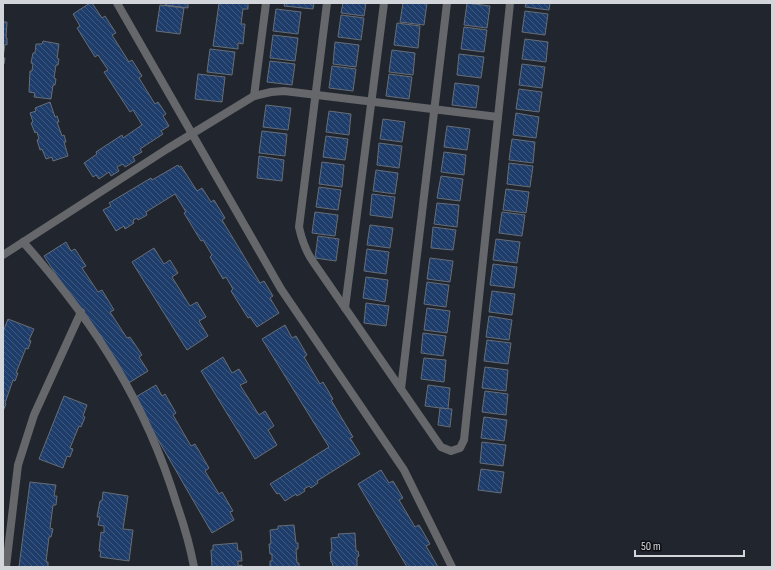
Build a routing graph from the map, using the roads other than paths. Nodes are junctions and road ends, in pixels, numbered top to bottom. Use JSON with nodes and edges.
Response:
{"nodes":[{"id":1,"x":117,"y":3,"type":"edge"},
{"id":2,"x":266,"y":3,"type":"edge"},
{"id":3,"x":327,"y":3,"type":"edge"},
{"id":4,"x":384,"y":3,"type":"edge"},
{"id":5,"x":447,"y":3,"type":"edge"},
{"id":6,"x":510,"y":3,"type":"edge"},
{"id":7,"x":315,"y":95,"type":"junction"},
{"id":8,"x":254,"y":96,"type":"junction"},
{"id":9,"x":372,"y":102,"type":"junction"},
{"id":10,"x":434,"y":109,"type":"junction"},
{"id":11,"x":498,"y":117,"type":"junction"},
{"id":12,"x":191,"y":134,"type":"junction"},
{"id":13,"x":23,"y":242,"type":"junction"},
{"id":14,"x":3,"y":255,"type":"edge"},
{"id":15,"x":345,"y":308,"type":"junction"},
{"id":16,"x":81,"y":312,"type":"junction"},
{"id":17,"x":401,"y":389,"type":"junction"},
{"id":18,"x":6,"y":567,"type":"edge"},
{"id":19,"x":194,"y":567,"type":"edge"},
{"id":20,"x":452,"y":567,"type":"edge"}],
"edges":[{"from":1,"to":12,"type":"lane"},
{"from":2,"to":8,"type":"lane"},
{"from":3,"to":7,"type":"lane"},
{"from":4,"to":9,"type":"lane"},
{"from":5,"to":10,"type":"lane"},
{"from":6,"to":11,"type":"lane"},
{"from":7,"to":8,"type":"lane"},
{"from":7,"to":9,"type":"lane"},
{"from":7,"to":15,"type":"lane"},
{"from":8,"to":12,"type":"lane"},
{"from":9,"to":10,"type":"lane"},
{"from":9,"to":15,"type":"lane"},
{"from":10,"to":11,"type":"lane"},
{"from":10,"to":17,"type":"lane"},
{"from":11,"to":17,"type":"lane"},
{"from":12,"to":13,"type":"lane"},
{"from":12,"to":20,"type":"lane"},
{"from":13,"to":14,"type":"lane"},
{"from":13,"to":16,"type":"lane"},
{"from":15,"to":17,"type":"lane"},
{"from":16,"to":18,"type":"lane"},
{"from":16,"to":19,"type":"lane"}]}
